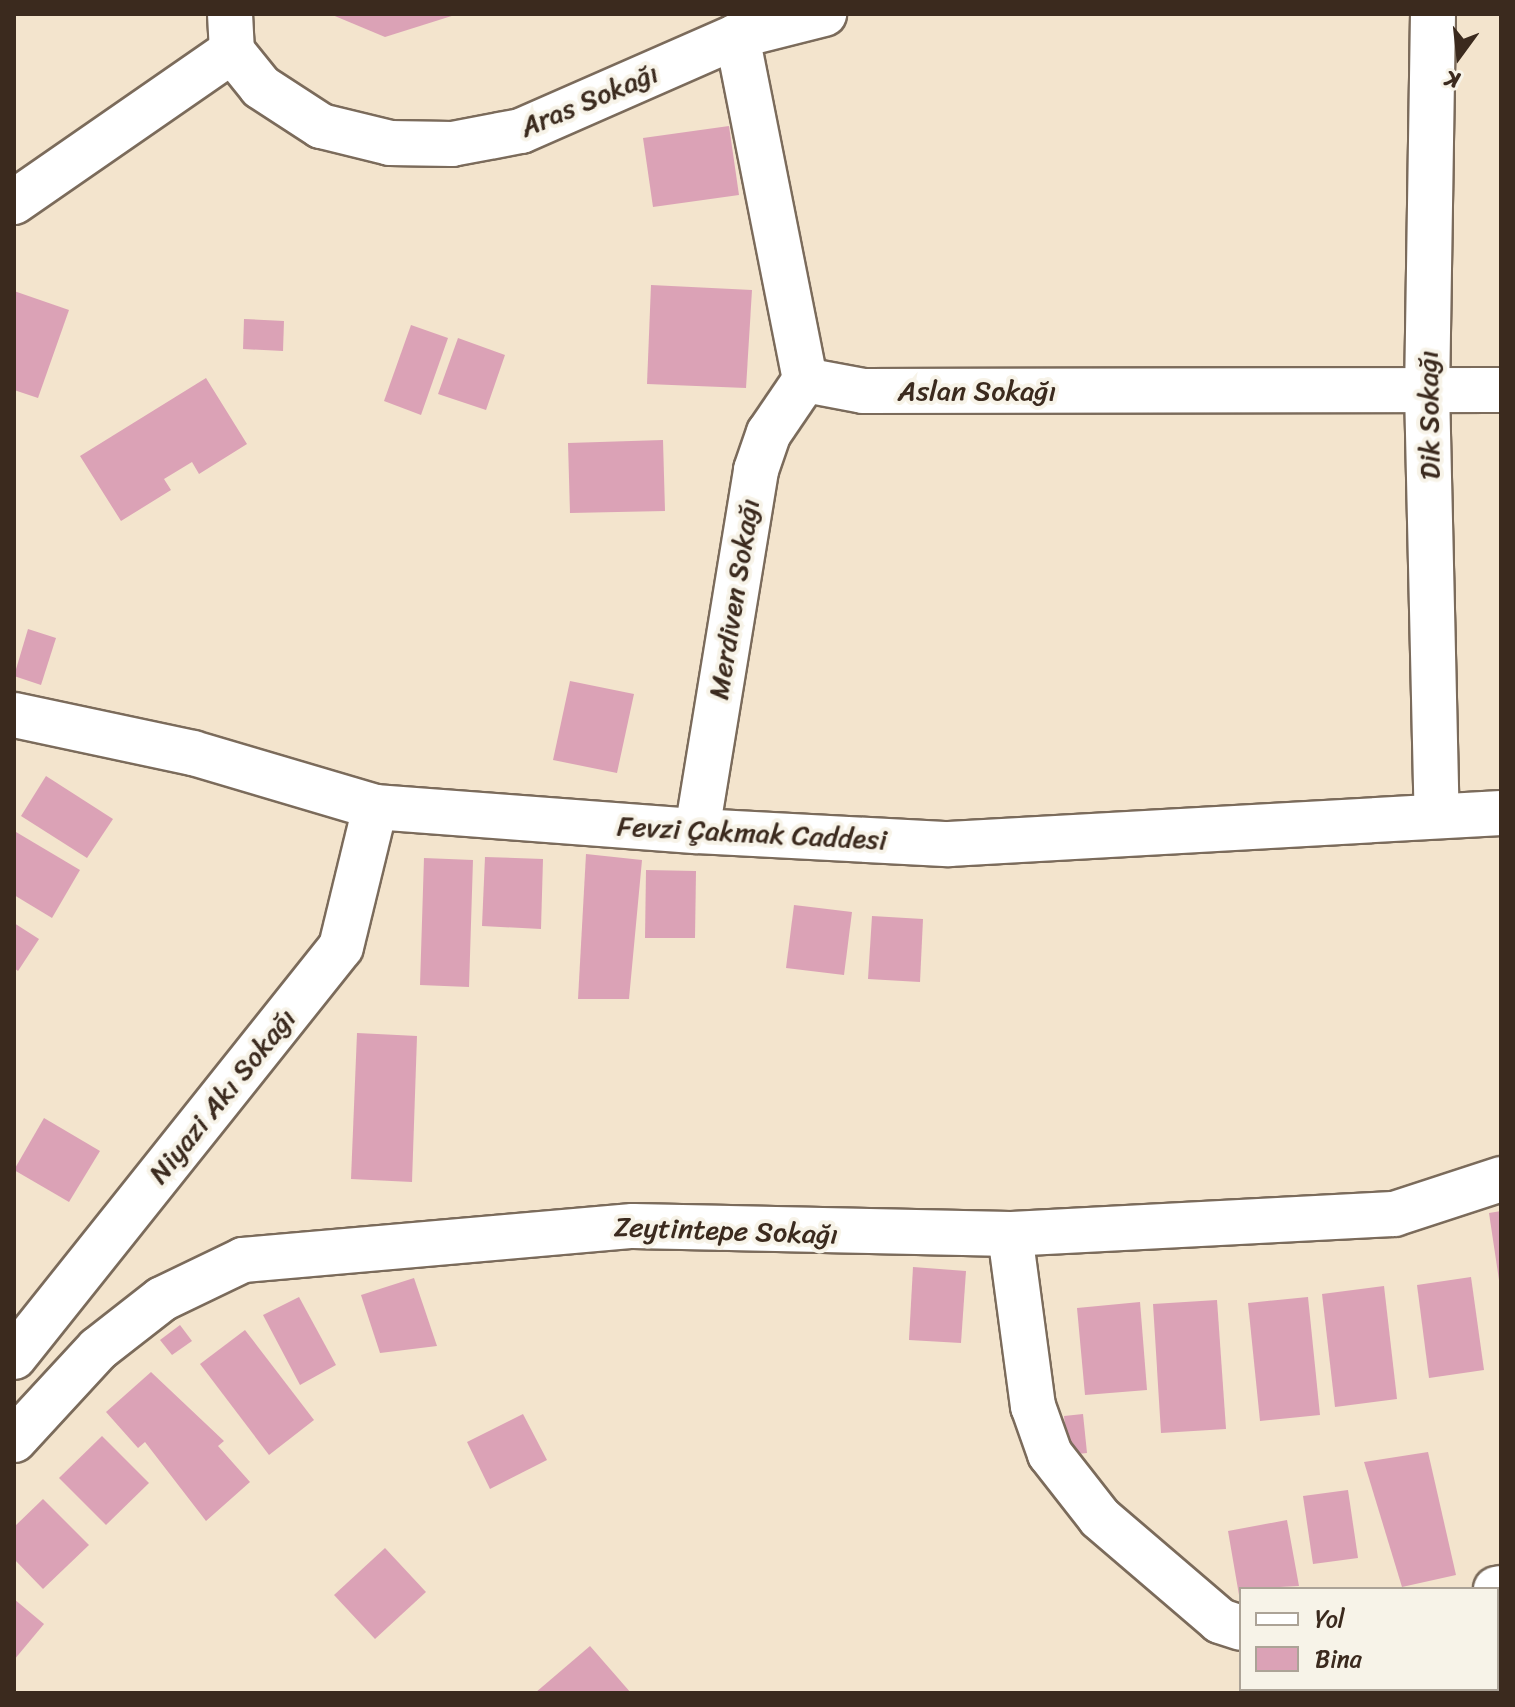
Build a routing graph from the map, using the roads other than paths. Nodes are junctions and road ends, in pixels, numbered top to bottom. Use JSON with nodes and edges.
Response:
{"nodes":[{"id":1,"x":824,"y":14,"type":"edge"},
{"id":2,"x":1433,"y":14,"type":"edge"},
{"id":3,"x":231,"y":33,"type":"edge"},
{"id":4,"x":737,"y":36,"type":"junction"},
{"id":5,"x":14,"y":202,"type":"edge"},
{"id":6,"x":805,"y":380,"type":"junction"},
{"id":7,"x":1427,"y":389,"type":"junction"},
{"id":8,"x":1501,"y":390,"type":"edge"},
{"id":9,"x":14,"y":715,"type":"edge"},
{"id":10,"x":375,"y":807,"type":"junction"},
{"id":11,"x":1501,"y":813,"type":"edge"},
{"id":12,"x":1437,"y":815,"type":"junction"},
{"id":13,"x":697,"y":831,"type":"junction"},
{"id":14,"x":1501,"y":1179,"type":"edge"},
{"id":15,"x":1010,"y":1234,"type":"junction"},
{"id":16,"x":14,"y":1357,"type":"edge"},
{"id":17,"x":14,"y":1440,"type":"edge"},
{"id":18,"x":1239,"y":1627,"type":"edge"}],
"edges":[{"from":1,"to":4,"type":"street","name":"Aras Sokağı"},
{"from":2,"to":7,"type":"street","name":"Dik Sokağı"},
{"from":3,"to":4,"type":"street","name":"Aras Sokağı"},
{"from":3,"to":5,"type":"street"},
{"from":4,"to":6,"type":"street"},
{"from":6,"to":7,"type":"street","name":"Aslan Sokağı"},
{"from":6,"to":13,"type":"street","name":"Merdiven Sokağı"},
{"from":7,"to":8,"type":"street","name":"Aslan Sokağı"},
{"from":7,"to":12,"type":"street","name":"Dik Sokağı"},
{"from":9,"to":10,"type":"street","name":"Fevzi Çakmak Caddesi"},
{"from":10,"to":13,"type":"street","name":"Fevzi Çakmak Caddesi"},
{"from":10,"to":16,"type":"street","name":"Niyazi Akı Sokağı"},
{"from":11,"to":12,"type":"street","name":"Fevzi Çakmak Caddesi"},
{"from":12,"to":13,"type":"street","name":"Fevzi Çakmak Caddesi"},
{"from":14,"to":15,"type":"street","name":"Zeytintepe Sokağı"},
{"from":15,"to":17,"type":"street","name":"Zeytintepe Sokağı"},
{"from":15,"to":18,"type":"street"}]}
